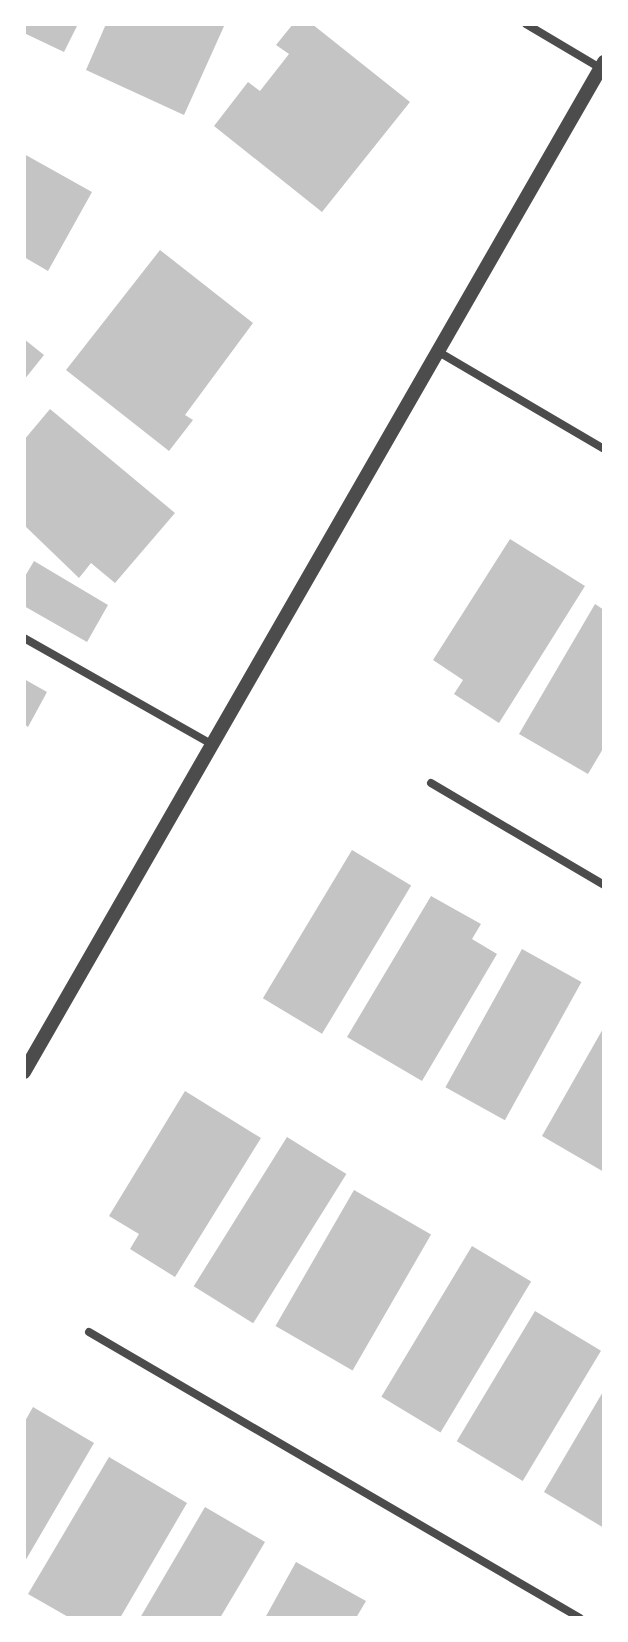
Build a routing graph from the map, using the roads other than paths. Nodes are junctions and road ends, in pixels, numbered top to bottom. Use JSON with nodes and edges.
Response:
{"nodes":[{"id":1,"x":526,"y":24,"type":"edge"},
{"id":2,"x":602,"y":65,"type":"edge"},
{"id":3,"x":437,"y":350,"type":"junction"},
{"id":4,"x":604,"y":449,"type":"edge"},
{"id":5,"x":24,"y":638,"type":"edge"},
{"id":6,"x":211,"y":744,"type":"junction"},
{"id":7,"x":431,"y":783,"type":"dead end"},
{"id":8,"x":604,"y":885,"type":"edge"},
{"id":9,"x":24,"y":1072,"type":"edge"},
{"id":10,"x":89,"y":1332,"type":"dead end"},
{"id":11,"x":580,"y":1618,"type":"edge"}],
"edges":[{"from":1,"to":2,"type":"street"},
{"from":2,"to":3,"type":"street"},
{"from":3,"to":4,"type":"street"},
{"from":3,"to":6,"type":"street"},
{"from":5,"to":6,"type":"street"},
{"from":6,"to":9,"type":"street"},
{"from":7,"to":8,"type":"street"},
{"from":10,"to":11,"type":"street"}]}
